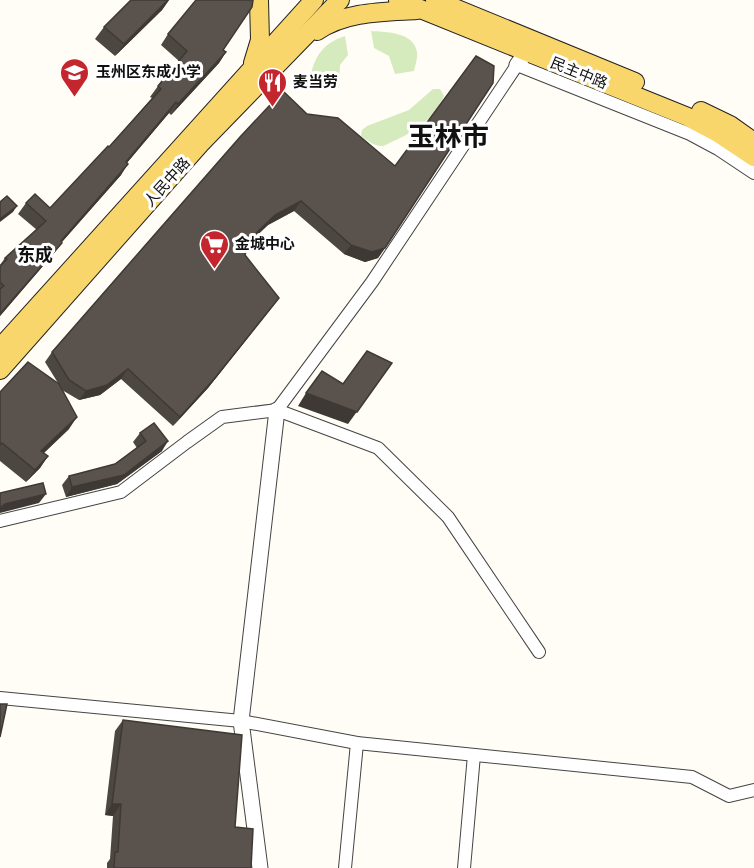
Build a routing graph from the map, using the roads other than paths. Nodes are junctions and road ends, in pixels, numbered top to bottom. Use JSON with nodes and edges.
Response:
{"nodes":[{"id":1,"x":259,"y":0,"type":"edge"},
{"id":2,"x":314,"y":0,"type":"edge"},
{"id":3,"x":340,"y":0,"type":"edge"},
{"id":4,"x":398,"y":0,"type":"edge"},
{"id":5,"x":429,"y":5,"type":"edge"},
{"id":6,"x":291,"y":50,"type":"junction"},
{"id":7,"x":522,"y":58,"type":"junction"},
{"id":8,"x":252,"y":68,"type":"junction"},
{"id":9,"x":754,"y":142,"type":"edge"},
{"id":10,"x":754,"y":157,"type":"edge"},
{"id":11,"x":754,"y":173,"type":"edge"},
{"id":12,"x":0,"y":348,"type":"edge"},
{"id":13,"x":0,"y":370,"type":"edge"},
{"id":14,"x":277,"y":410,"type":"junction"},
{"id":15,"x":0,"y":521,"type":"edge"},
{"id":16,"x":539,"y":652,"type":"dead end"},
{"id":17,"x":0,"y":698,"type":"edge"},
{"id":18,"x":241,"y":721,"type":"junction"},
{"id":19,"x":357,"y":742,"type":"junction"},
{"id":20,"x":474,"y":755,"type":"junction"},
{"id":21,"x":754,"y":790,"type":"edge"},
{"id":22,"x":260,"y":868,"type":"edge"},
{"id":23,"x":345,"y":868,"type":"edge"},
{"id":24,"x":464,"y":868,"type":"edge"}],
"edges":[{"from":1,"to":8,"type":"main road"},
{"from":2,"to":8,"type":"main road","name":"人民中路"},
{"from":3,"to":6,"type":"main road","name":"人民中路"},
{"from":4,"to":5,"type":"main road","name":"民主中路"},
{"from":5,"to":6,"type":"main road"},
{"from":5,"to":7,"type":"main road","name":"民主中路"},
{"from":5,"to":9,"type":"main road","name":"民主中路"},
{"from":6,"to":13,"type":"main road","name":"人民中路"},
{"from":7,"to":10,"type":"main road","name":"民主中路"},
{"from":7,"to":11,"type":"street"},
{"from":7,"to":14,"type":"street"},
{"from":8,"to":12,"type":"main road","name":"人民中路"},
{"from":14,"to":15,"type":"street"},
{"from":14,"to":16,"type":"street"},
{"from":14,"to":18,"type":"street"},
{"from":17,"to":18,"type":"street"},
{"from":18,"to":19,"type":"street"},
{"from":18,"to":22,"type":"street"},
{"from":19,"to":20,"type":"street"},
{"from":19,"to":23,"type":"street"},
{"from":20,"to":21,"type":"street"},
{"from":20,"to":24,"type":"street"}]}
